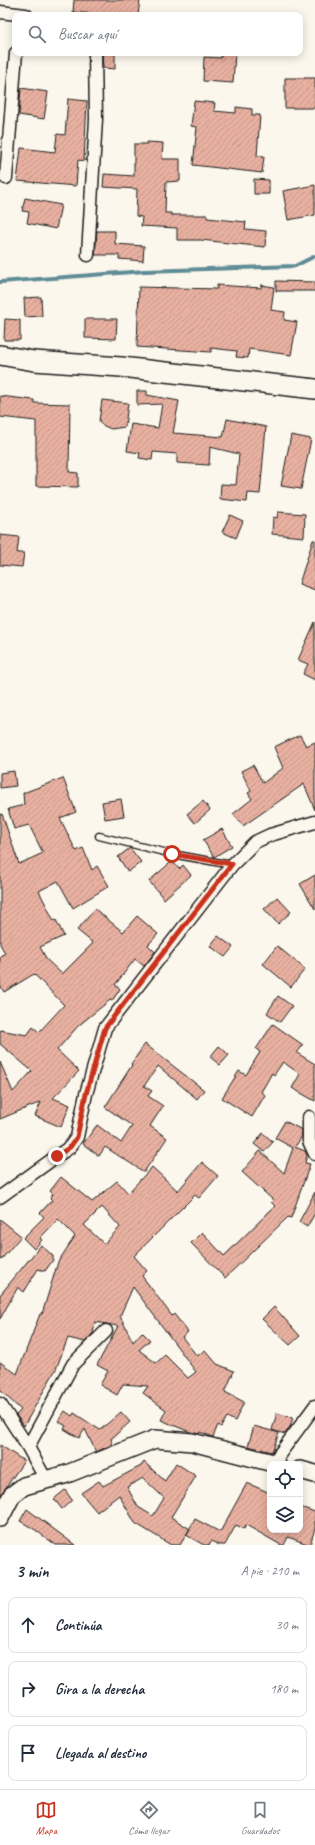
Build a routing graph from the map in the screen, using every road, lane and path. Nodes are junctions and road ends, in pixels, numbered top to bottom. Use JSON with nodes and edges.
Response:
{"nodes":[{"id":1,"x":0,"y":12,"type":"edge"},
{"id":2,"x":12,"y":14,"type":"edge"},
{"id":3,"x":16,"y":56,"type":"edge"},
{"id":4,"x":95,"y":56,"type":"edge"},
{"id":5,"x":6,"y":178,"type":"dead end"},
{"id":6,"x":88,"y":255,"type":"dead end"},
{"id":7,"x":0,"y":355,"type":"edge"},
{"id":8,"x":34,"y":362,"type":"junction"},
{"id":9,"x":0,"y":364,"type":"edge"},
{"id":10,"x":315,"y":389,"type":"edge"},
{"id":11,"x":315,"y":822,"type":"edge"},
{"id":12,"x":99,"y":836,"type":"dead end"},
{"id":13,"x":232,"y":864,"type":"junction"},
{"id":14,"x":309,"y":1117,"type":"dead end"},
{"id":15,"x":315,"y":1154,"type":"edge"},
{"id":16,"x":0,"y":1197,"type":"edge"},
{"id":17,"x":106,"y":1331,"type":"dead end"},
{"id":18,"x":0,"y":1404,"type":"edge"},
{"id":19,"x":315,"y":1406,"type":"edge"},
{"id":20,"x":28,"y":1447,"type":"junction"},
{"id":21,"x":277,"y":1461,"type":"edge"},
{"id":22,"x":267,"y":1462,"type":"edge"},
{"id":23,"x":303,"y":1471,"type":"edge"},
{"id":24,"x":315,"y":1474,"type":"edge"},
{"id":25,"x":46,"y":1480,"type":"junction"},
{"id":26,"x":0,"y":1518,"type":"edge"}],
"edges":[{"from":1,"to":2,"type":"street"},
{"from":3,"to":5,"type":"street"},
{"from":4,"to":6,"type":"street"},
{"from":7,"to":8,"type":"main road"},
{"from":8,"to":9,"type":"main road"},
{"from":8,"to":10,"type":"main road"},
{"from":11,"to":13,"type":"street"},
{"from":12,"to":13,"type":"lane"},
{"from":13,"to":16,"type":"street"},
{"from":14,"to":15,"type":"street"},
{"from":17,"to":20,"type":"street"},
{"from":18,"to":20,"type":"street"},
{"from":19,"to":21,"type":"street"},
{"from":20,"to":25,"type":"street"},
{"from":22,"to":25,"type":"street"},
{"from":23,"to":24,"type":"street"},
{"from":25,"to":26,"type":"street"}]}
